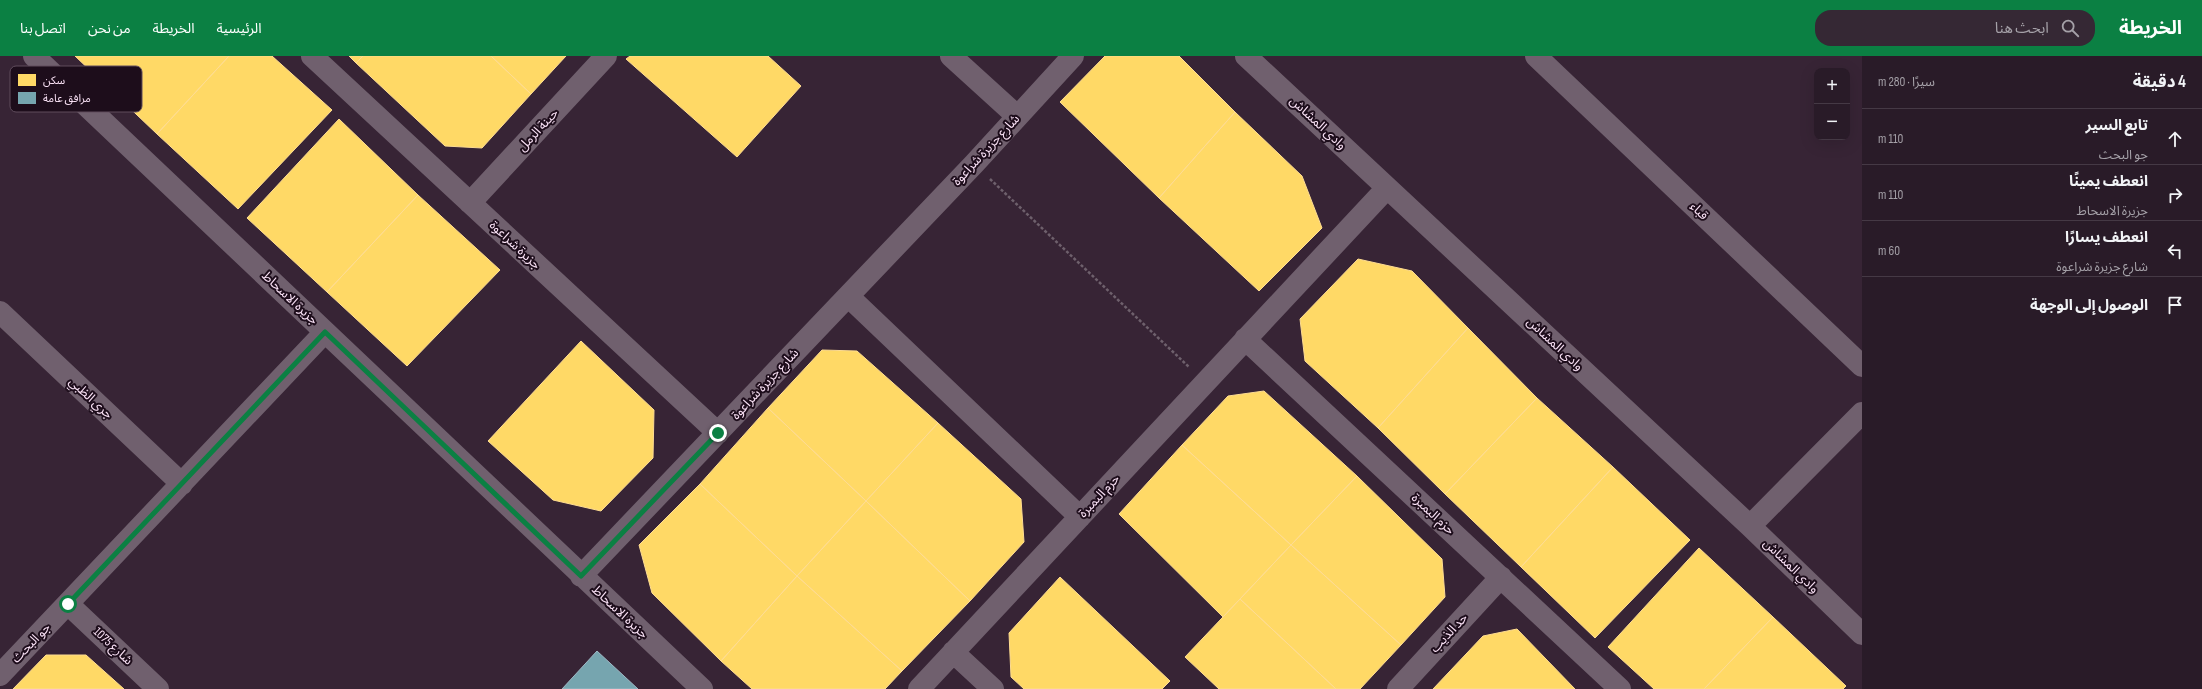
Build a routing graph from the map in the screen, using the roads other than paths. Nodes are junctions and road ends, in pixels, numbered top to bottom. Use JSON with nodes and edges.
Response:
{"nodes":[{"id":1,"x":34,"y":56,"type":"edge"},
{"id":2,"x":312,"y":56,"type":"edge"},
{"id":3,"x":606,"y":56,"type":"edge"},
{"id":4,"x":951,"y":56,"type":"edge"},
{"id":5,"x":1073,"y":56,"type":"edge"},
{"id":6,"x":1246,"y":56,"type":"edge"},
{"id":7,"x":1536,"y":56,"type":"edge"},
{"id":8,"x":45,"y":66,"type":"edge"},
{"id":9,"x":93,"y":112,"type":"edge"},
{"id":10,"x":1017,"y":116,"type":"junction"},
{"id":11,"x":1387,"y":188,"type":"junction"},
{"id":12,"x":470,"y":203,"type":"junction"},
{"id":13,"x":848,"y":296,"type":"junction"},
{"id":14,"x":0,"y":312,"type":"edge"},
{"id":15,"x":325,"y":332,"type":"junction"},
{"id":16,"x":1245,"y":340,"type":"junction"},
{"id":17,"x":1862,"y":366,"type":"edge"},
{"id":18,"x":1862,"y":413,"type":"edge"},
{"id":19,"x":718,"y":433,"type":"junction"},
{"id":20,"x":182,"y":484,"type":"junction"},
{"id":21,"x":1080,"y":517,"type":"junction"},
{"id":22,"x":1750,"y":526,"type":"junction"},
{"id":23,"x":581,"y":576,"type":"junction"},
{"id":24,"x":1501,"y":577,"type":"junction"},
{"id":25,"x":68,"y":604,"type":"junction"},
{"id":26,"x":1862,"y":634,"type":"edge"},
{"id":27,"x":954,"y":652,"type":"junction"},
{"id":28,"x":0,"y":675,"type":"edge"},
{"id":29,"x":158,"y":689,"type":"edge"},
{"id":30,"x":702,"y":689,"type":"edge"},
{"id":31,"x":918,"y":689,"type":"edge"},
{"id":32,"x":993,"y":689,"type":"edge"},
{"id":33,"x":1398,"y":689,"type":"edge"},
{"id":34,"x":1620,"y":689,"type":"edge"}],
"edges":[{"from":1,"to":8,"type":"street","name":"جزيرة الاسحاط"},
{"from":2,"to":12,"type":"street","name":"جزيرة شراعوة"},
{"from":3,"to":12,"type":"street","name":"حينة الرمل"},
{"from":4,"to":10,"type":"street"},
{"from":5,"to":10,"type":"street","name":"شارع جزيرة شراعوة"},
{"from":6,"to":11,"type":"street","name":"وادي المشاش"},
{"from":7,"to":17,"type":"street","name":"قباء"},
{"from":9,"to":15,"type":"street","name":"جزيرة الاسحاط"},
{"from":10,"to":13,"type":"street","name":"شارع جزيرة شراعوة"},
{"from":11,"to":16,"type":"street","name":"حزم البمبرة"},
{"from":11,"to":22,"type":"street","name":"وادي المشاش"},
{"from":12,"to":19,"type":"street","name":"جزيرة شراعوة"},
{"from":13,"to":19,"type":"street","name":"شارع جزيرة شراعوة"},
{"from":13,"to":21,"type":"street"},
{"from":14,"to":20,"type":"street","name":"جري الظبي"},
{"from":15,"to":20,"type":"street","name":"جو البحث"},
{"from":15,"to":23,"type":"street","name":"جزيرة الاسحاط"},
{"from":16,"to":21,"type":"street","name":"حزم البمبرة"},
{"from":16,"to":24,"type":"street","name":"حزم البمبرة"},
{"from":18,"to":22,"type":"street"},
{"from":19,"to":23,"type":"street","name":"شارع جزيرة شراعوة"},
{"from":20,"to":25,"type":"street","name":"جو البحث"},
{"from":21,"to":27,"type":"street","name":"حزم البمبرة"},
{"from":22,"to":26,"type":"street","name":"وادي المشاش"},
{"from":23,"to":30,"type":"street","name":"جزيرة الاسحاط"},
{"from":24,"to":33,"type":"street","name":"حد الذيب"},
{"from":24,"to":34,"type":"street","name":"حزم البمبرة"},
{"from":25,"to":28,"type":"street","name":"جو البحث"},
{"from":25,"to":29,"type":"street","name":"شارع 1075"},
{"from":27,"to":31,"type":"street","name":"حزم البمبرة"},
{"from":27,"to":32,"type":"street"}]}
